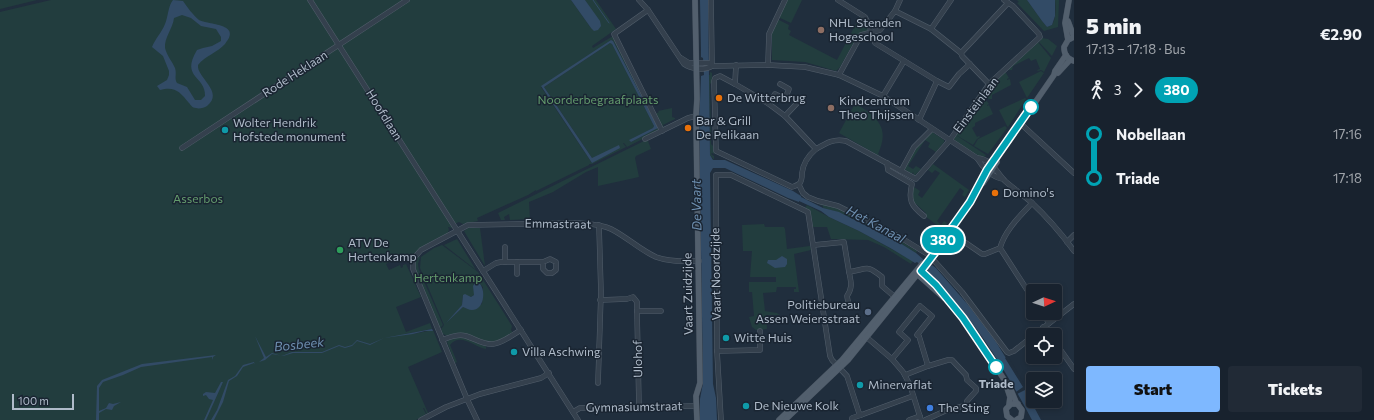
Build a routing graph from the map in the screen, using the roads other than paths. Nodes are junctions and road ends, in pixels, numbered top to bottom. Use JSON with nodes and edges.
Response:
{"nodes":[{"id":1,"x":310,"y":0,"type":"edge"},
{"id":2,"x":407,"y":0,"type":"edge"},
{"id":3,"x":639,"y":0,"type":"edge"},
{"id":4,"x":695,"y":0,"type":"edge"},
{"id":5,"x":711,"y":0,"type":"edge"},
{"id":6,"x":785,"y":0,"type":"edge"},
{"id":7,"x":838,"y":0,"type":"edge"},
{"id":8,"x":900,"y":0,"type":"edge"},
{"id":9,"x":951,"y":0,"type":"edge"},
{"id":10,"x":1069,"y":0,"type":"edge"},
{"id":11,"x":1006,"y":2,"type":"edge"},
{"id":12,"x":648,"y":10,"type":"junction"},
{"id":13,"x":895,"y":11,"type":"junction"},
{"id":14,"x":931,"y":30,"type":"junction"},
{"id":15,"x":871,"y":32,"type":"junction"},
{"id":16,"x":1071,"y":38,"type":"edge"},
{"id":17,"x":339,"y":46,"type":"junction"},
{"id":18,"x":961,"y":53,"type":"junction"},
{"id":19,"x":1066,"y":55,"type":"junction"},
{"id":20,"x":1072,"y":60,"type":"edge"},
{"id":21,"x":904,"y":61,"type":"junction"},
{"id":22,"x":970,"y":64,"type":"junction"},
{"id":23,"x":736,"y":65,"type":"junction"},
{"id":24,"x":768,"y":65,"type":"junction"},
{"id":25,"x":697,"y":66,"type":"junction"},
{"id":26,"x":707,"y":66,"type":"junction"},
{"id":27,"x":839,"y":75,"type":"junction"},
{"id":28,"x":1054,"y":75,"type":"junction"},
{"id":29,"x":937,"y":81,"type":"junction"},
{"id":30,"x":735,"y":84,"type":"junction"},
{"id":31,"x":780,"y":84,"type":"dead end"},
{"id":32,"x":989,"y":84,"type":"junction"},
{"id":33,"x":883,"y":96,"type":"junction"},
{"id":34,"x":800,"y":100,"type":"dead end"},
{"id":35,"x":769,"y":104,"type":"junction"},
{"id":36,"x":696,"y":116,"type":"junction"},
{"id":37,"x":785,"y":116,"type":"junction"},
{"id":38,"x":919,"y":120,"type":"junction"},
{"id":39,"x":1020,"y":123,"type":"junction"},
{"id":40,"x":932,"y":129,"type":"junction"},
{"id":41,"x":662,"y":131,"type":"junction"},
{"id":42,"x":645,"y":139,"type":"dead end"},
{"id":43,"x":950,"y":140,"type":"junction"},
{"id":44,"x":182,"y":148,"type":"dead end"},
{"id":45,"x":816,"y":149,"type":"junction"},
{"id":46,"x":977,"y":158,"type":"junction"},
{"id":47,"x":887,"y":163,"type":"junction"},
{"id":48,"x":992,"y":165,"type":"junction"},
{"id":49,"x":901,"y":171,"type":"junction"},
{"id":50,"x":989,"y":171,"type":"junction"},
{"id":51,"x":1074,"y":173,"type":"edge"},
{"id":52,"x":916,"y":179,"type":"junction"},
{"id":53,"x":1003,"y":179,"type":"junction"},
{"id":54,"x":912,"y":184,"type":"junction"},
{"id":55,"x":799,"y":185,"type":"junction"},
{"id":56,"x":1032,"y":203,"type":"junction"},
{"id":57,"x":924,"y":216,"type":"dead end"},
{"id":58,"x":599,"y":225,"type":"junction"},
{"id":59,"x":457,"y":230,"type":"junction"},
{"id":60,"x":1074,"y":235,"type":"edge"},
{"id":61,"x":1067,"y":242,"type":"junction"},
{"id":62,"x":966,"y":243,"type":"dead end"},
{"id":63,"x":814,"y":245,"type":"junction"},
{"id":64,"x":505,"y":247,"type":"dead end"},
{"id":65,"x":1000,"y":248,"type":"junction"},
{"id":66,"x":1074,"y":251,"type":"edge"},
{"id":67,"x":931,"y":256,"type":"junction"},
{"id":68,"x":699,"y":261,"type":"junction"},
{"id":69,"x":505,"y":262,"type":"junction"},
{"id":70,"x":518,"y":262,"type":"junction"},
{"id":71,"x":543,"y":262,"type":"dead end"},
{"id":72,"x":921,"y":268,"type":"junction"},
{"id":73,"x":483,"y":271,"type":"junction"},
{"id":74,"x":849,"y":272,"type":"junction"},
{"id":75,"x":517,"y":274,"type":"dead end"},
{"id":76,"x":1026,"y":288,"type":"edge"},
{"id":77,"x":896,"y":298,"type":"junction"},
{"id":78,"x":600,"y":300,"type":"junction"},
{"id":79,"x":1074,"y":304,"type":"edge"},
{"id":80,"x":848,"y":307,"type":"dead end"},
{"id":81,"x":637,"y":311,"type":"junction"},
{"id":82,"x":661,"y":311,"type":"dead end"},
{"id":83,"x":1047,"y":320,"type":"edge"},
{"id":84,"x":1049,"y":323,"type":"junction"},
{"id":85,"x":1043,"y":327,"type":"edge"},
{"id":86,"x":521,"y":330,"type":"junction"},
{"id":87,"x":760,"y":331,"type":"dead end"},
{"id":88,"x":865,"y":336,"type":"junction"},
{"id":89,"x":442,"y":340,"type":"junction"},
{"id":90,"x":1026,"y":341,"type":"edge"},
{"id":91,"x":1062,"y":350,"type":"edge"},
{"id":92,"x":717,"y":351,"type":"junction"},
{"id":93,"x":892,"y":359,"type":"junction"},
{"id":94,"x":1072,"y":361,"type":"edge"},
{"id":95,"x":928,"y":366,"type":"junction"},
{"id":96,"x":838,"y":367,"type":"junction"},
{"id":97,"x":1074,"y":369,"type":"edge"},
{"id":98,"x":548,"y":373,"type":"junction"},
{"id":99,"x":905,"y":375,"type":"junction"},
{"id":100,"x":1003,"y":379,"type":"junction"},
{"id":101,"x":598,"y":383,"type":"dead end"},
{"id":102,"x":913,"y":396,"type":"junction"},
{"id":103,"x":467,"y":399,"type":"junction"},
{"id":104,"x":1018,"y":404,"type":"junction"},
{"id":105,"x":1009,"y":405,"type":"junction"},
{"id":106,"x":696,"y":406,"type":"junction"},
{"id":107,"x":638,"y":407,"type":"junction"},
{"id":108,"x":573,"y":412,"type":"junction"},
{"id":109,"x":861,"y":415,"type":"junction"},
{"id":110,"x":921,"y":418,"type":"edge"},
{"id":111,"x":1018,"y":419,"type":"edge"},
{"id":112,"x":421,"y":420,"type":"edge"},
{"id":113,"x":477,"y":420,"type":"edge"},
{"id":114,"x":578,"y":420,"type":"edge"},
{"id":115,"x":697,"y":420,"type":"edge"},
{"id":116,"x":721,"y":420,"type":"edge"},
{"id":117,"x":779,"y":420,"type":"edge"},
{"id":118,"x":785,"y":420,"type":"edge"},
{"id":119,"x":852,"y":420,"type":"edge"},
{"id":120,"x":909,"y":420,"type":"edge"},
{"id":121,"x":925,"y":420,"type":"edge"},
{"id":122,"x":1011,"y":420,"type":"edge"},
{"id":123,"x":1027,"y":420,"type":"edge"}],
"edges":[{"from":1,"to":17,"type":"street","name":"Hoofdlaan"},
{"from":2,"to":17,"type":"street","name":"Rode Heklaan"},
{"from":3,"to":12,"type":"street"},
{"from":4,"to":25,"type":"main road","name":"Vaart Zuidzijde"},
{"from":5,"to":26,"type":"street"},
{"from":6,"to":24,"type":"street"},
{"from":7,"to":15,"type":"street"},
{"from":8,"to":13,"type":"street"},
{"from":9,"to":14,"type":"street"},
{"from":10,"to":16,"type":"main road"},
{"from":11,"to":18,"type":"street"},
{"from":11,"to":32,"type":"street","name":"Einsteinlaan"},
{"from":12,"to":25,"type":"street"},
{"from":12,"to":41,"type":"street"},
{"from":13,"to":14,"type":"street"},
{"from":13,"to":15,"type":"street"},
{"from":14,"to":18,"type":"street"},
{"from":15,"to":21,"type":"street"},
{"from":15,"to":27,"type":"street"},
{"from":16,"to":19,"type":"main road"},
{"from":17,"to":44,"type":"street","name":"Rode Heklaan"},
{"from":17,"to":59,"type":"street","name":"Hoofdlaan"},
{"from":18,"to":22,"type":"street"},
{"from":19,"to":20,"type":"main road"},
{"from":19,"to":28,"type":"main road"},
{"from":20,"to":28,"type":"main road"},
{"from":21,"to":29,"type":"street"},
{"from":21,"to":33,"type":"street"},
{"from":22,"to":29,"type":"street"},
{"from":22,"to":32,"type":"street"},
{"from":23,"to":24,"type":"street"},
{"from":23,"to":26,"type":"street"},
{"from":23,"to":30,"type":"street"},
{"from":24,"to":27,"type":"street"},
{"from":25,"to":26,"type":"street"},
{"from":25,"to":36,"type":"main road","name":"Vaart Zuidzijde"},
{"from":27,"to":33,"type":"street"},
{"from":28,"to":39,"type":"main road"},
{"from":29,"to":38,"type":"street"},
{"from":30,"to":35,"type":"street"},
{"from":30,"to":55,"type":"street"},
{"from":31,"to":35,"type":"street"},
{"from":32,"to":43,"type":"street","name":"Einsteinlaan"},
{"from":33,"to":38,"type":"street"},
{"from":34,"to":37,"type":"street"},
{"from":35,"to":37,"type":"street"},
{"from":36,"to":41,"type":"street"},
{"from":36,"to":68,"type":"main road","name":"Vaart Zuidzijde"},
{"from":37,"to":45,"type":"street"},
{"from":38,"to":40,"type":"street"},
{"from":39,"to":48,"type":"main road"},
{"from":39,"to":51,"type":"street"},
{"from":40,"to":43,"type":"street"},
{"from":40,"to":49,"type":"street"},
{"from":41,"to":42,"type":"street"},
{"from":43,"to":46,"type":"street"},
{"from":43,"to":52,"type":"street","name":"Einsteinlaan"},
{"from":45,"to":47,"type":"street"},
{"from":45,"to":55,"type":"street"},
{"from":46,"to":48,"type":"street"},
{"from":46,"to":50,"type":"street"},
{"from":47,"to":49,"type":"street"},
{"from":47,"to":54,"type":"street"},
{"from":48,"to":50,"type":"main road"},
{"from":48,"to":53,"type":"street"},
{"from":49,"to":52,"type":"street"},
{"from":50,"to":53,"type":"street"},
{"from":50,"to":67,"type":"main road"},
{"from":52,"to":54,"type":"street","name":"Einsteinlaan"},
{"from":53,"to":56,"type":"street"},
{"from":54,"to":57,"type":"street"},
{"from":55,"to":67,"type":"street"},
{"from":56,"to":61,"type":"street"},
{"from":56,"to":65,"type":"street"},
{"from":58,"to":59,"type":"street","name":"Emmastraat"},
{"from":58,"to":68,"type":"street","name":"Emmastraat"},
{"from":58,"to":78,"type":"street"},
{"from":59,"to":73,"type":"street","name":"Hoofdlaan"},
{"from":59,"to":89,"type":"street"},
{"from":60,"to":61,"type":"street"},
{"from":61,"to":66,"type":"street"},
{"from":62,"to":65,"type":"street"},
{"from":63,"to":74,"type":"street"},
{"from":63,"to":92,"type":"street","name":"Vaart Noordzijde"},
{"from":63,"to":96,"type":"street"},
{"from":64,"to":69,"type":"street"},
{"from":65,"to":76,"type":"street"},
{"from":67,"to":72,"type":"main road"},
{"from":67,"to":90,"type":"street"},
{"from":68,"to":106,"type":"main road","name":"Vaart Zuidzijde"},
{"from":69,"to":70,"type":"street"},
{"from":69,"to":73,"type":"street"},
{"from":70,"to":71,"type":"street"},
{"from":70,"to":75,"type":"street"},
{"from":72,"to":77,"type":"main road"},
{"from":72,"to":100,"type":"main road"},
{"from":73,"to":86,"type":"street","name":"Hoofdlaan"},
{"from":74,"to":77,"type":"street"},
{"from":74,"to":80,"type":"street"},
{"from":77,"to":88,"type":"main road"},
{"from":78,"to":81,"type":"street"},
{"from":78,"to":101,"type":"street"},
{"from":79,"to":84,"type":"street"},
{"from":81,"to":82,"type":"street"},
{"from":81,"to":107,"type":"street","name":"Ulohof"},
{"from":83,"to":84,"type":"street"},
{"from":84,"to":85,"type":"street"},
{"from":86,"to":89,"type":"street"},
{"from":86,"to":98,"type":"street","name":"Hoofdlaan"},
{"from":87,"to":92,"type":"street"},
{"from":88,"to":93,"type":"street"},
{"from":88,"to":96,"type":"main road"},
{"from":89,"to":103,"type":"street"},
{"from":91,"to":94,"type":"street"},
{"from":92,"to":116,"type":"street","name":"Vaart Noordzijde"},
{"from":93,"to":95,"type":"street"},
{"from":93,"to":99,"type":"street"},
{"from":94,"to":97,"type":"street"},
{"from":95,"to":99,"type":"street"},
{"from":95,"to":121,"type":"street"},
{"from":96,"to":109,"type":"street"},
{"from":96,"to":117,"type":"main road"},
{"from":96,"to":118,"type":"main road"},
{"from":98,"to":103,"type":"street"},
{"from":98,"to":108,"type":"street","name":"Hoofdlaan"},
{"from":99,"to":102,"type":"street"},
{"from":100,"to":104,"type":"main road"},
{"from":100,"to":105,"type":"main road"},
{"from":102,"to":109,"type":"street"},
{"from":102,"to":110,"type":"street"},
{"from":103,"to":112,"type":"street"},
{"from":103,"to":113,"type":"street"},
{"from":104,"to":105,"type":"main road"},
{"from":104,"to":111,"type":"main road"},
{"from":105,"to":122,"type":"main road"},
{"from":106,"to":107,"type":"street","name":"Gymnasiumstraat"},
{"from":106,"to":115,"type":"main road","name":"Vaart Zuidzijde"},
{"from":107,"to":108,"type":"street","name":"Gymnasiumstraat"},
{"from":108,"to":114,"type":"street","name":"Hoofdlaan"},
{"from":109,"to":119,"type":"street"},
{"from":110,"to":120,"type":"street"},
{"from":111,"to":123,"type":"main road"}]}
